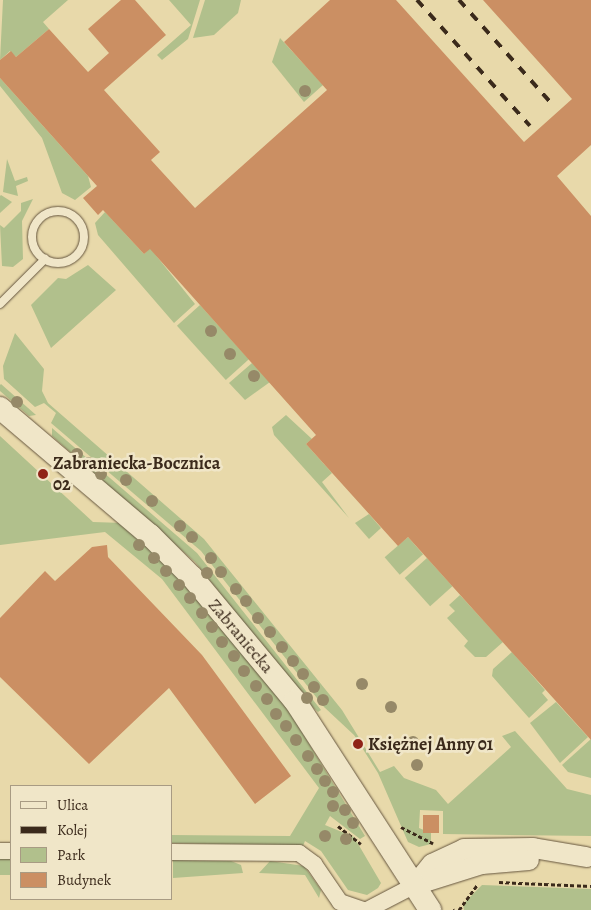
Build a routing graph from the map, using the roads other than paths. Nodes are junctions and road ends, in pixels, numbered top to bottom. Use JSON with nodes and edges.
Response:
{"nodes":[{"id":1,"x":45,"y":259,"type":"junction"},
{"id":2,"x":0,"y":304,"type":"edge"},
{"id":3,"x":0,"y":408,"type":"edge"},
{"id":4,"x":172,"y":852,"type":"edge"},
{"id":5,"x":588,"y":857,"type":"edge"},
{"id":6,"x":415,"y":886,"type":"junction"},
{"id":7,"x":363,"y":910,"type":"edge"},
{"id":8,"x":367,"y":910,"type":"edge"},
{"id":9,"x":430,"y":910,"type":"edge"}],
"edges":[{"from":1,"to":1,"type":"lane"},
{"from":1,"to":2,"type":"lane"},
{"from":3,"to":6,"type":"main road","name":"Zabraniecka"},
{"from":4,"to":7,"type":"street"},
{"from":5,"to":6,"type":"street"},
{"from":6,"to":8,"type":"street"},
{"from":6,"to":9,"type":"main road","name":"Zabraniecka"}]}
